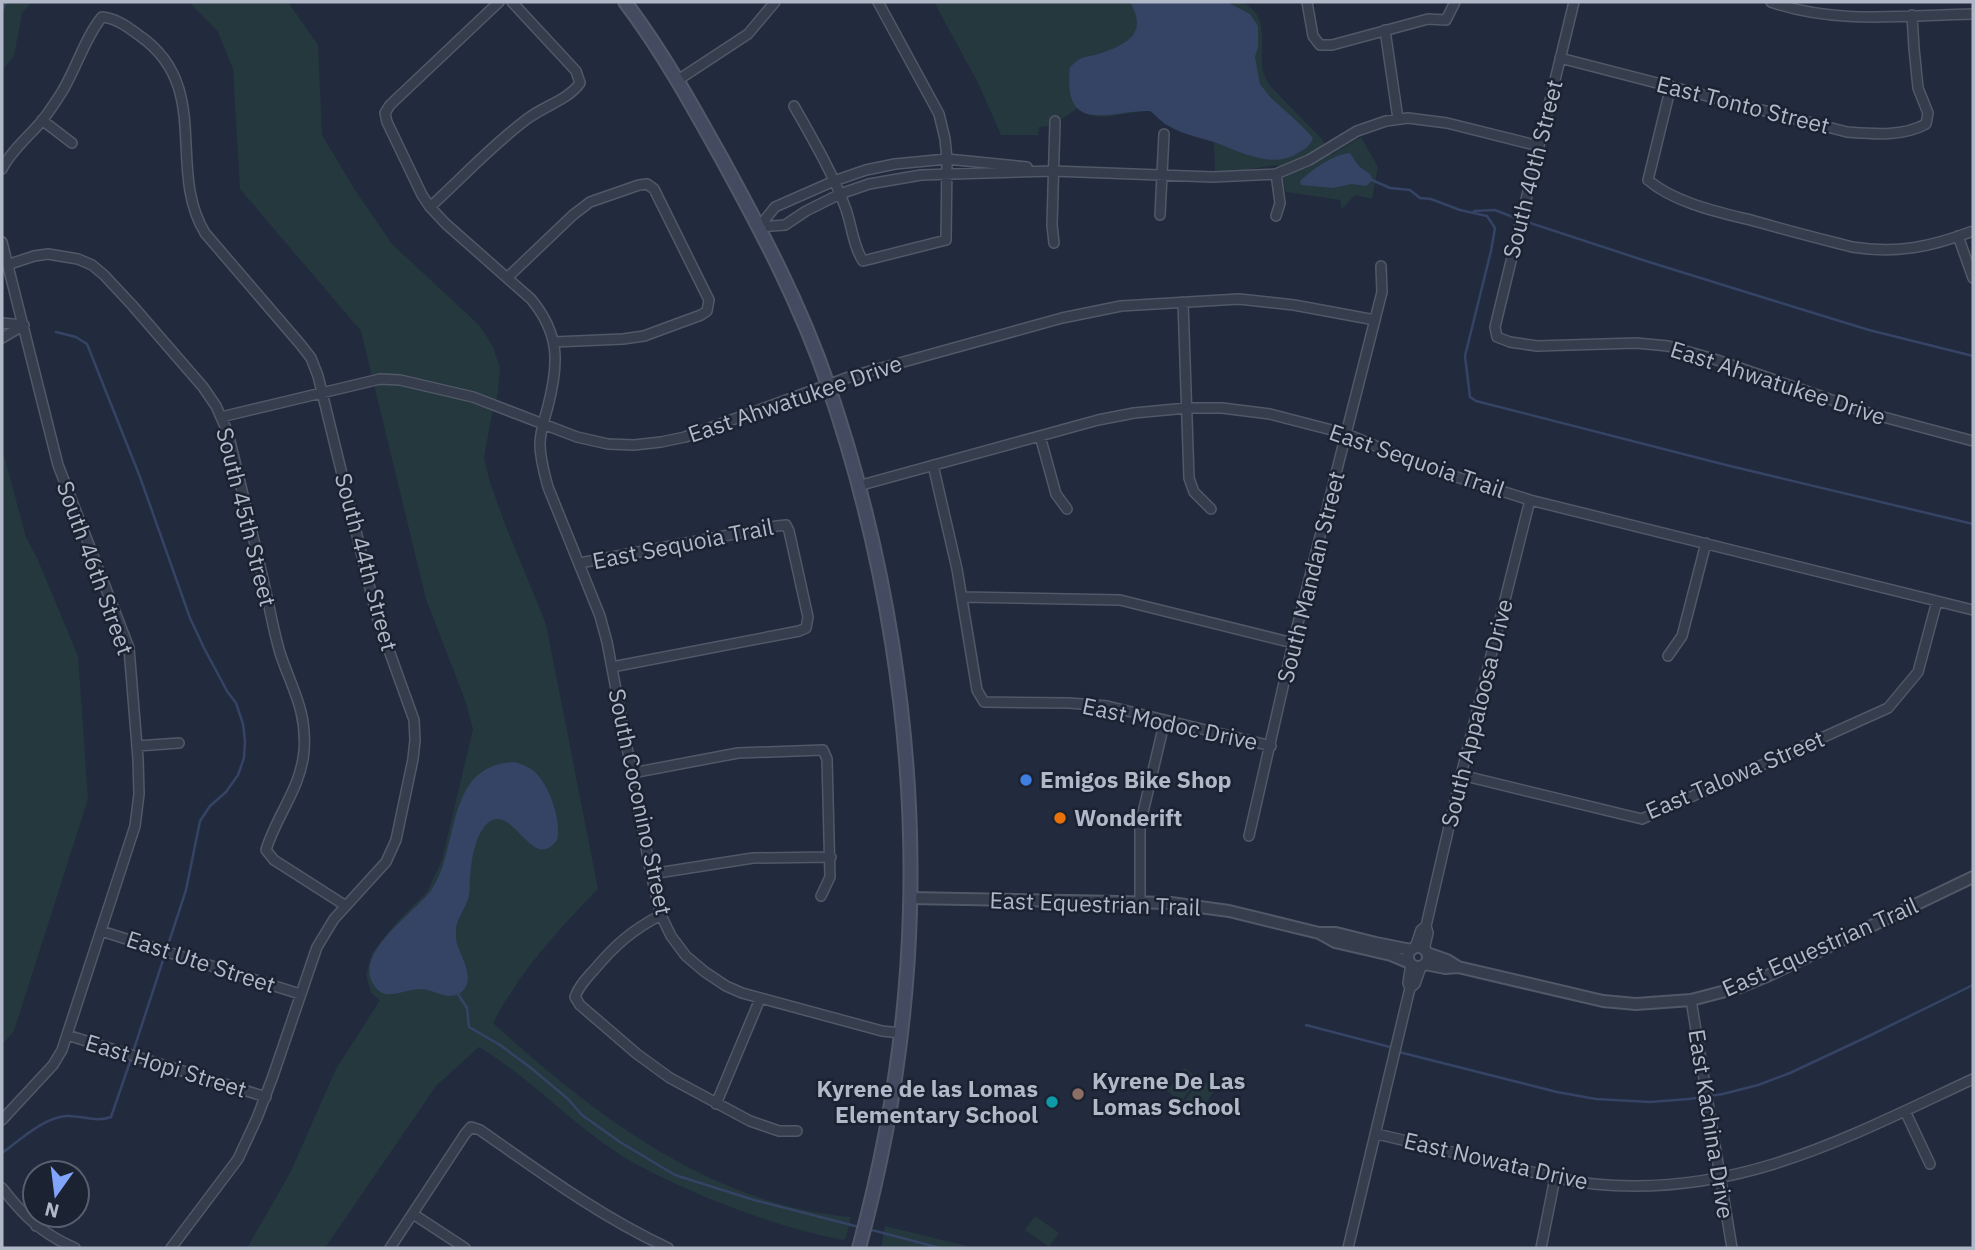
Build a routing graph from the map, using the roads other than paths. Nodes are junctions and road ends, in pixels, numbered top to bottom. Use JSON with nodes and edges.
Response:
{"nodes":[{"id":1,"x":499,"y":2,"type":"edge"},
{"id":2,"x":512,"y":2,"type":"edge"},
{"id":3,"x":625,"y":2,"type":"edge"},
{"id":4,"x":775,"y":2,"type":"edge"},
{"id":5,"x":878,"y":2,"type":"edge"},
{"id":6,"x":1307,"y":2,"type":"edge"},
{"id":7,"x":1455,"y":2,"type":"edge"},
{"id":8,"x":1574,"y":2,"type":"edge"},
{"id":9,"x":1771,"y":2,"type":"edge"},
{"id":10,"x":1973,"y":14,"type":"edge"},
{"id":11,"x":1912,"y":15,"type":"junction"},
{"id":12,"x":1385,"y":30,"type":"junction"},
{"id":13,"x":1560,"y":58,"type":"junction"},
{"id":14,"x":678,"y":80,"type":"junction"},
{"id":15,"x":1671,"y":86,"type":"junction"},
{"id":16,"x":794,"y":106,"type":"dead end"},
{"id":17,"x":1398,"y":119,"type":"junction"},
{"id":18,"x":42,"y":120,"type":"junction"},
{"id":19,"x":1055,"y":121,"type":"dead end"},
{"id":20,"x":1164,"y":134,"type":"dead end"},
{"id":21,"x":72,"y":144,"type":"dead end"},
{"id":22,"x":1539,"y":146,"type":"junction"},
{"id":23,"x":947,"y":159,"type":"junction"},
{"id":24,"x":2,"y":169,"type":"edge"},
{"id":25,"x":1054,"y":171,"type":"junction"},
{"id":26,"x":1280,"y":172,"type":"junction"},
{"id":27,"x":947,"y":174,"type":"junction"},
{"id":28,"x":1163,"y":174,"type":"junction"},
{"id":29,"x":837,"y":188,"type":"junction"},
{"id":30,"x":430,"y":207,"type":"junction"},
{"id":31,"x":1160,"y":215,"type":"dead end"},
{"id":32,"x":1276,"y":216,"type":"dead end"},
{"id":33,"x":759,"y":227,"type":"junction"},
{"id":34,"x":1973,"y":230,"type":"edge"},
{"id":35,"x":1958,"y":236,"type":"junction"},
{"id":36,"x":2,"y":242,"type":"edge"},
{"id":37,"x":1054,"y":243,"type":"dead end"},
{"id":38,"x":7,"y":265,"type":"junction"},
{"id":39,"x":1381,"y":265,"type":"dead end"},
{"id":40,"x":508,"y":277,"type":"junction"},
{"id":41,"x":1973,"y":278,"type":"edge"},
{"id":42,"x":1183,"y":302,"type":"junction"},
{"id":43,"x":1376,"y":320,"type":"junction"},
{"id":44,"x":2,"y":323,"type":"edge"},
{"id":45,"x":24,"y":325,"type":"junction"},
{"id":46,"x":1497,"y":337,"type":"joint"},
{"id":47,"x":2,"y":338,"type":"edge"},
{"id":48,"x":554,"y":342,"type":"junction"},
{"id":49,"x":828,"y":385,"type":"junction"},
{"id":50,"x":323,"y":393,"type":"junction"},
{"id":51,"x":1187,"y":408,"type":"junction"},
{"id":52,"x":221,"y":417,"type":"junction"},
{"id":53,"x":543,"y":424,"type":"junction"},
{"id":54,"x":1347,"y":434,"type":"junction"},
{"id":55,"x":1040,"y":436,"type":"junction"},
{"id":56,"x":1973,"y":441,"type":"edge"},
{"id":57,"x":933,"y":465,"type":"junction"},
{"id":58,"x":858,"y":486,"type":"junction"},
{"id":59,"x":1530,"y":500,"type":"junction"},
{"id":60,"x":1067,"y":509,"type":"dead end"},
{"id":61,"x":1211,"y":509,"type":"dead end"},
{"id":62,"x":1706,"y":543,"type":"junction"},
{"id":63,"x":580,"y":564,"type":"junction"},
{"id":64,"x":962,"y":597,"type":"junction"},
{"id":65,"x":1937,"y":601,"type":"junction"},
{"id":66,"x":1973,"y":610,"type":"edge"},
{"id":67,"x":1293,"y":643,"type":"junction"},
{"id":68,"x":1668,"y":656,"type":"dead end"},
{"id":69,"x":612,"y":667,"type":"junction"},
{"id":70,"x":1165,"y":720,"type":"junction"},
{"id":71,"x":179,"y":743,"type":"dead end"},
{"id":72,"x":137,"y":746,"type":"junction"},
{"id":73,"x":1271,"y":746,"type":"junction"},
{"id":74,"x":632,"y":773,"type":"junction"},
{"id":75,"x":1461,"y":775,"type":"junction"},
{"id":76,"x":1249,"y":836,"type":"dead end"},
{"id":77,"x":831,"y":856,"type":"junction"},
{"id":78,"x":651,"y":874,"type":"junction"},
{"id":79,"x":1973,"y":877,"type":"edge"},
{"id":80,"x":821,"y":896,"type":"dead end"},
{"id":81,"x":910,"y":898,"type":"junction"},
{"id":82,"x":1140,"y":902,"type":"junction"},
{"id":83,"x":346,"y":906,"type":"junction"},
{"id":84,"x":661,"y":915,"type":"junction"},
{"id":85,"x":101,"y":931,"type":"junction"},
{"id":86,"x":1418,"y":957,"type":"junction"},
{"id":87,"x":300,"y":994,"type":"junction"},
{"id":88,"x":760,"y":999,"type":"junction"},
{"id":89,"x":1690,"y":1000,"type":"junction"},
{"id":90,"x":901,"y":1033,"type":"junction"},
{"id":91,"x":67,"y":1035,"type":"junction"},
{"id":92,"x":1973,"y":1079,"type":"edge"},
{"id":93,"x":265,"y":1097,"type":"junction"},
{"id":94,"x":716,"y":1104,"type":"junction"},
{"id":95,"x":1905,"y":1111,"type":"junction"},
{"id":96,"x":2,"y":1120,"type":"edge"},
{"id":97,"x":797,"y":1131,"type":"dead end"},
{"id":98,"x":1377,"y":1133,"type":"junction"},
{"id":99,"x":1930,"y":1164,"type":"dead end"},
{"id":100,"x":1555,"y":1178,"type":"junction"},
{"id":101,"x":1720,"y":1179,"type":"junction"},
{"id":102,"x":2,"y":1188,"type":"edge"},
{"id":103,"x":21,"y":1212,"type":"edge"},
{"id":104,"x":413,"y":1214,"type":"junction"},
{"id":105,"x":41,"y":1229,"type":"edge"},
{"id":106,"x":75,"y":1248,"type":"edge"},
{"id":107,"x":171,"y":1248,"type":"edge"},
{"id":108,"x":390,"y":1248,"type":"edge"},
{"id":109,"x":465,"y":1248,"type":"edge"},
{"id":110,"x":668,"y":1248,"type":"edge"},
{"id":111,"x":859,"y":1248,"type":"edge"},
{"id":112,"x":1348,"y":1248,"type":"edge"},
{"id":113,"x":1541,"y":1248,"type":"edge"},
{"id":114,"x":1732,"y":1248,"type":"edge"}],
"edges":[{"from":1,"to":30,"type":"street"},
{"from":2,"to":30,"type":"street"},
{"from":3,"to":14,"type":"main road"},
{"from":4,"to":14,"type":"street"},
{"from":5,"to":23,"type":"street"},
{"from":6,"to":12,"type":"street"},
{"from":7,"to":12,"type":"street"},
{"from":8,"to":13,"type":"street","name":"South 40th Street"},
{"from":9,"to":11,"type":"street"},
{"from":10,"to":11,"type":"street"},
{"from":11,"to":15,"type":"street","name":"East Tonto Street"},
{"from":12,"to":17,"type":"street"},
{"from":13,"to":15,"type":"street","name":"East Tonto Street"},
{"from":13,"to":22,"type":"street","name":"South 40th Street"},
{"from":14,"to":33,"type":"main road"},
{"from":15,"to":35,"type":"street"},
{"from":16,"to":29,"type":"street"},
{"from":17,"to":22,"type":"street"},
{"from":17,"to":26,"type":"street"},
{"from":18,"to":21,"type":"street"},
{"from":18,"to":24,"type":"street"},
{"from":18,"to":50,"type":"street","name":"South 44th Street"},
{"from":19,"to":25,"type":"street"},
{"from":20,"to":28,"type":"street"},
{"from":22,"to":46,"type":"street","name":"South 40th Street"},
{"from":23,"to":25,"type":"street"},
{"from":23,"to":27,"type":"street"},
{"from":23,"to":29,"type":"street"},
{"from":25,"to":27,"type":"street"},
{"from":25,"to":28,"type":"street"},
{"from":25,"to":37,"type":"street"},
{"from":26,"to":28,"type":"street"},
{"from":26,"to":32,"type":"street"},
{"from":27,"to":29,"type":"street"},
{"from":27,"to":29,"type":"street"},
{"from":28,"to":31,"type":"street"},
{"from":29,"to":33,"type":"street"},
{"from":29,"to":33,"type":"street"},
{"from":30,"to":40,"type":"street"},
{"from":33,"to":49,"type":"main road"},
{"from":34,"to":35,"type":"street"},
{"from":35,"to":41,"type":"street"},
{"from":36,"to":38,"type":"street","name":"South 46th Street"},
{"from":38,"to":45,"type":"street","name":"South 46th Street"},
{"from":38,"to":52,"type":"street","name":"South 45th Street"},
{"from":39,"to":43,"type":"street","name":"South Mandan Street"},
{"from":40,"to":48,"type":"street"},
{"from":40,"to":48,"type":"street"},
{"from":42,"to":43,"type":"street","name":"East Ahwatukee Drive"},
{"from":42,"to":49,"type":"street","name":"East Ahwatukee Drive"},
{"from":42,"to":51,"type":"street"},
{"from":43,"to":54,"type":"street","name":"South Mandan Street"},
{"from":44,"to":45,"type":"street"},
{"from":45,"to":47,"type":"street"},
{"from":45,"to":72,"type":"street","name":"South 46th Street"},
{"from":46,"to":56,"type":"street","name":"East Ahwatukee Drive"},
{"from":48,"to":53,"type":"street","name":"South Coconino Street"},
{"from":49,"to":53,"type":"street","name":"East Ahwatukee Drive"},
{"from":49,"to":58,"type":"main road"},
{"from":50,"to":52,"type":"street","name":"East Ahwatukee Drive"},
{"from":50,"to":53,"type":"street","name":"East Ahwatukee Drive"},
{"from":50,"to":83,"type":"street","name":"South 44th Street"},
{"from":51,"to":54,"type":"street","name":"East Sequoia Trail"},
{"from":51,"to":55,"type":"street","name":"East Sequoia Trail"},
{"from":51,"to":61,"type":"street"},
{"from":52,"to":83,"type":"street","name":"South 45th Street"},
{"from":53,"to":63,"type":"street","name":"South Coconino Street"},
{"from":54,"to":59,"type":"street","name":"East Sequoia Trail"},
{"from":54,"to":67,"type":"street","name":"South Mandan Street"},
{"from":55,"to":57,"type":"street","name":"East Sequoia Trail"},
{"from":55,"to":60,"type":"street"},
{"from":57,"to":58,"type":"street","name":"East Sequoia Trail"},
{"from":57,"to":64,"type":"street"},
{"from":58,"to":81,"type":"main road"},
{"from":59,"to":62,"type":"street","name":"East Sequoia Trail"},
{"from":59,"to":75,"type":"street","name":"South Appaloosa Drive"},
{"from":62,"to":65,"type":"street","name":"East Sequoia Trail"},
{"from":62,"to":68,"type":"street"},
{"from":63,"to":69,"type":"street","name":"South Coconino Street"},
{"from":63,"to":69,"type":"street","name":"East Sequoia Trail"},
{"from":64,"to":67,"type":"street"},
{"from":64,"to":70,"type":"street","name":"East Modoc Drive"},
{"from":65,"to":66,"type":"street","name":"East Sequoia Trail"},
{"from":65,"to":75,"type":"street","name":"East Talowa Street"},
{"from":67,"to":73,"type":"street","name":"South Mandan Street"},
{"from":69,"to":74,"type":"street","name":"South Coconino Street"},
{"from":70,"to":73,"type":"street","name":"East Modoc Drive"},
{"from":70,"to":82,"type":"street"},
{"from":71,"to":72,"type":"street"},
{"from":72,"to":85,"type":"street","name":"South 46th Street"},
{"from":73,"to":76,"type":"street","name":"South Mandan Street"},
{"from":74,"to":77,"type":"street"},
{"from":74,"to":78,"type":"street","name":"South Coconino Street"},
{"from":75,"to":86,"type":"street","name":"South Appaloosa Drive"},
{"from":77,"to":78,"type":"street"},
{"from":77,"to":80,"type":"street"},
{"from":78,"to":84,"type":"street","name":"South Coconino Street"},
{"from":79,"to":89,"type":"street","name":"East Equestrian Trail"},
{"from":81,"to":82,"type":"street","name":"East Equestrian Trail"},
{"from":81,"to":90,"type":"main road"},
{"from":82,"to":86,"type":"street","name":"East Equestrian Trail"},
{"from":83,"to":87,"type":"street","name":"South 44th Street"},
{"from":84,"to":88,"type":"street","name":"South Coconino Street"},
{"from":84,"to":94,"type":"street"},
{"from":85,"to":87,"type":"street","name":"East Ute Street"},
{"from":85,"to":91,"type":"street","name":"South 46th Street"},
{"from":86,"to":89,"type":"street","name":"East Equestrian Trail"},
{"from":86,"to":98,"type":"street","name":"South Appaloosa Drive"},
{"from":87,"to":93,"type":"street","name":"South 44th Street"},
{"from":88,"to":90,"type":"street","name":"South Coconino Street"},
{"from":88,"to":94,"type":"street"},
{"from":89,"to":101,"type":"street","name":"East Kachina Drive"},
{"from":90,"to":111,"type":"main road"},
{"from":91,"to":93,"type":"street","name":"East Hopi Street"},
{"from":91,"to":96,"type":"street","name":"South 46th Street"},
{"from":92,"to":95,"type":"street","name":"East Nowata Drive"},
{"from":93,"to":107,"type":"street","name":"South 44th Street"},
{"from":94,"to":97,"type":"street"},
{"from":95,"to":99,"type":"street"},
{"from":95,"to":101,"type":"street","name":"East Nowata Drive"},
{"from":98,"to":100,"type":"street","name":"East Nowata Drive"},
{"from":98,"to":112,"type":"street","name":"South Appaloosa Drive"},
{"from":100,"to":101,"type":"street","name":"East Nowata Drive"},
{"from":100,"to":113,"type":"street"},
{"from":101,"to":114,"type":"street","name":"East Kachina Drive"},
{"from":102,"to":103,"type":"street"},
{"from":104,"to":108,"type":"street"},
{"from":104,"to":109,"type":"street"},
{"from":104,"to":110,"type":"street"},
{"from":105,"to":106,"type":"street"}]}
